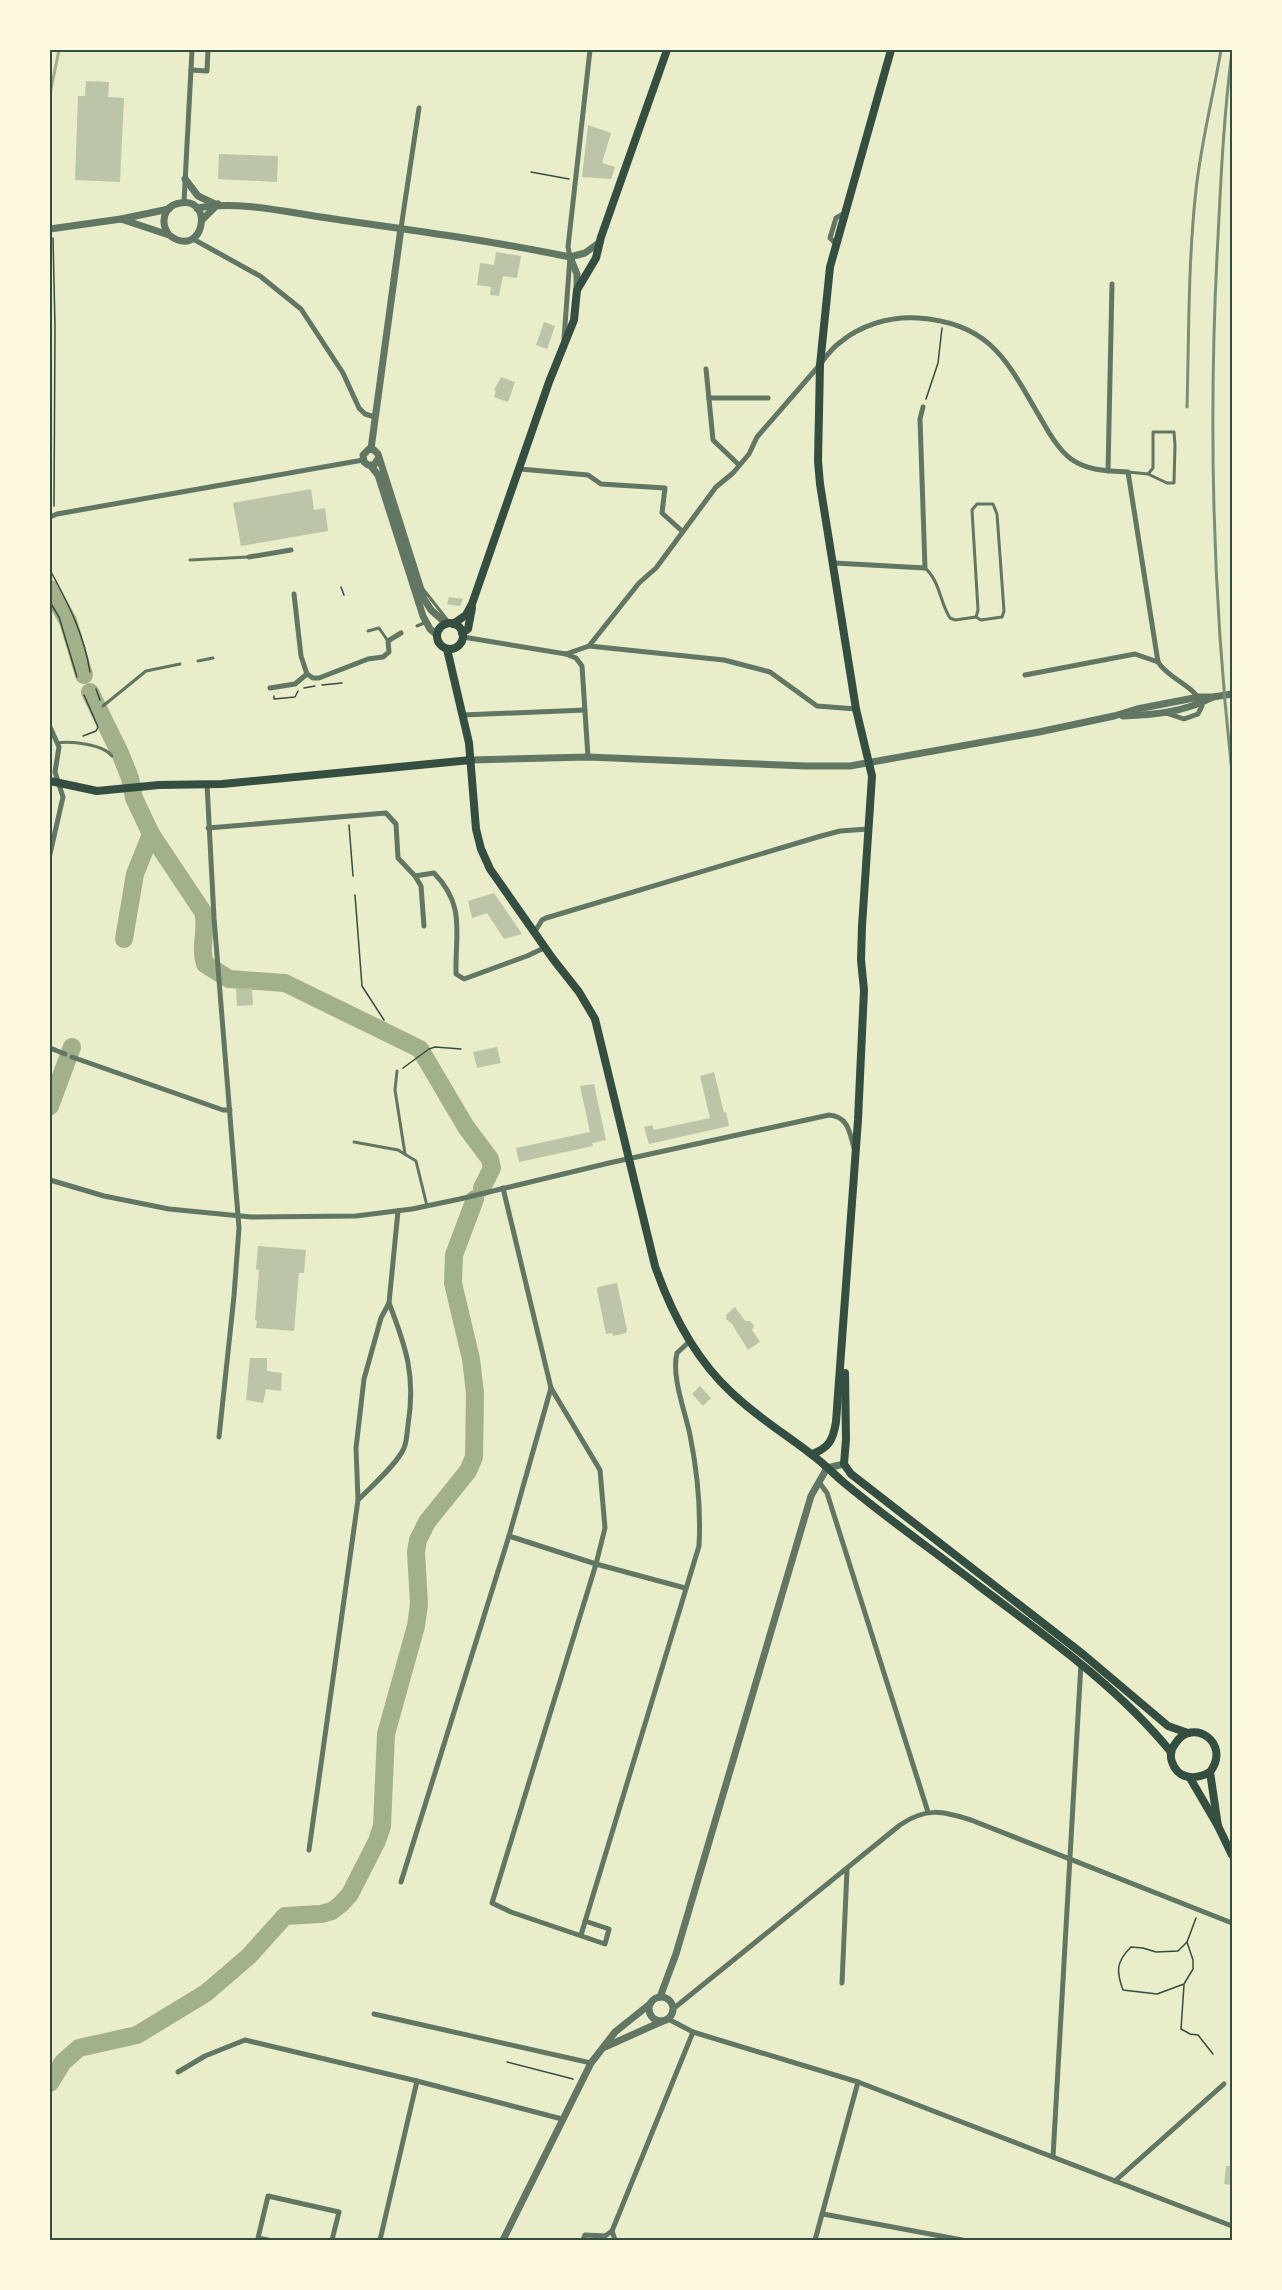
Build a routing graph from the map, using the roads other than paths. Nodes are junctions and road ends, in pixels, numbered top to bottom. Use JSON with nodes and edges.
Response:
{"nodes":[{"id":1,"x":192,"y":50,"type":"edge"},
{"id":2,"x":208,"y":50,"type":"edge"},
{"id":3,"x":590,"y":50,"type":"edge"},
{"id":4,"x":667,"y":50,"type":"edge"},
{"id":5,"x":891,"y":50,"type":"edge"},
{"id":6,"x":191,"y":70,"type":"junction"},
{"id":7,"x":420,"y":108,"type":"dead end"},
{"id":8,"x":185,"y":178,"type":"junction"},
{"id":9,"x":184,"y":202,"type":"junction"},
{"id":10,"x":218,"y":204,"type":"junction"},
{"id":11,"x":169,"y":208,"type":"junction"},
{"id":12,"x":197,"y":208,"type":"junction"},
{"id":13,"x":121,"y":219,"type":"junction"},
{"id":14,"x":202,"y":220,"type":"junction"},
{"id":15,"x":402,"y":228,"type":"junction"},
{"id":16,"x":52,"y":229,"type":"edge"},
{"id":17,"x":169,"y":235,"type":"junction"},
{"id":18,"x":193,"y":239,"type":"junction"},
{"id":19,"x":600,"y":242,"type":"junction"},
{"id":20,"x":570,"y":257,"type":"junction"},
{"id":21,"x":1112,"y":284,"type":"dead end"},
{"id":22,"x":578,"y":290,"type":"junction"},
{"id":23,"x":564,"y":344,"type":"junction"},
{"id":24,"x":820,"y":365,"type":"junction"},
{"id":25,"x":706,"y":369,"type":"dead end"},
{"id":26,"x":709,"y":398,"type":"junction"},
{"id":27,"x":768,"y":398,"type":"dead end"},
{"id":28,"x":923,"y":407,"type":"road end"},
{"id":29,"x":375,"y":417,"type":"junction"},
{"id":30,"x":371,"y":449,"type":"junction"},
{"id":31,"x":378,"y":459,"type":"junction"},
{"id":32,"x":363,"y":460,"type":"junction"},
{"id":33,"x":739,"y":465,"type":"junction"},
{"id":34,"x":371,"y":466,"type":"junction"},
{"id":35,"x":520,"y":469,"type":"junction"},
{"id":36,"x":1108,"y":471,"type":"junction"},
{"id":37,"x":1128,"y":472,"type":"junction"},
{"id":38,"x":1148,"y":474,"type":"junction"},
{"id":39,"x":50,"y":518,"type":"edge"},
{"id":40,"x":682,"y":531,"type":"junction"},
{"id":41,"x":291,"y":550,"type":"dead end"},
{"id":42,"x":249,"y":557,"type":"joint"},
{"id":43,"x":190,"y":560,"type":"dead end"},
{"id":44,"x":834,"y":563,"type":"junction"},
{"id":45,"x":925,"y":568,"type":"junction"},
{"id":46,"x":294,"y":594,"type":"dead end"},
{"id":47,"x":472,"y":604,"type":"junction"},
{"id":48,"x":976,"y":617,"type":"junction"},
{"id":49,"x":426,"y":622,"type":"junction"},
{"id":50,"x":450,"y":624,"type":"junction"},
{"id":51,"x":417,"y":626,"type":"dead end"},
{"id":52,"x":368,"y":631,"type":"dead end"},
{"id":53,"x":401,"y":633,"type":"dead end"},
{"id":54,"x":437,"y":634,"type":"junction"},
{"id":55,"x":462,"y":635,"type":"junction"},
{"id":56,"x":388,"y":641,"type":"junction"},
{"id":57,"x":589,"y":646,"type":"junction"},
{"id":58,"x":447,"y":649,"type":"junction"},
{"id":59,"x":566,"y":654,"type":"junction"},
{"id":60,"x":213,"y":658,"type":"dead end"},
{"id":61,"x":198,"y":661,"type":"dead end"},
{"id":62,"x":1158,"y":662,"type":"junction"},
{"id":63,"x":180,"y":664,"type":"dead end"},
{"id":64,"x":307,"y":674,"type":"junction"},
{"id":65,"x":1025,"y":675,"type":"dead end"},
{"id":66,"x":271,"y":688,"type":"road end"},
{"id":67,"x":1233,"y":694,"type":"edge"},
{"id":68,"x":1200,"y":700,"type":"junction"},
{"id":69,"x":1162,"y":704,"type":"junction"},
{"id":70,"x":103,"y":706,"type":"dead end"},
{"id":71,"x":856,"y":709,"type":"junction"},
{"id":72,"x":585,"y":710,"type":"junction"},
{"id":73,"x":1164,"y":713,"type":"junction"},
{"id":74,"x":463,"y":715,"type":"junction"},
{"id":75,"x":1114,"y":716,"type":"junction"},
{"id":76,"x":50,"y":727,"type":"edge"},
{"id":77,"x":57,"y":743,"type":"junction"},
{"id":78,"x":112,"y":756,"type":"dead end"},
{"id":79,"x":588,"y":757,"type":"junction"},
{"id":80,"x":471,"y":760,"type":"junction"},
{"id":81,"x":869,"y":764,"type":"junction"},
{"id":82,"x":53,"y":781,"type":"edge"},
{"id":83,"x":207,"y":784,"type":"junction"},
{"id":84,"x":208,"y":828,"type":"junction"},
{"id":85,"x":868,"y":829,"type":"junction"},
{"id":86,"x":50,"y":854,"type":"edge"},
{"id":87,"x":415,"y":876,"type":"junction"},
{"id":88,"x":424,"y":926,"type":"dead end"},
{"id":89,"x":534,"y":933,"type":"junction"},
{"id":90,"x":544,"y":948,"type":"junction"},
{"id":91,"x":50,"y":1048,"type":"edge"},
{"id":92,"x":64,"y":1054,"type":"dead end"},
{"id":93,"x":72,"y":1057,"type":"dead end"},
{"id":94,"x":397,"y":1071,"type":"road end"},
{"id":95,"x":230,"y":1110,"type":"junction"},
{"id":96,"x":354,"y":1142,"type":"dead end"},
{"id":97,"x":855,"y":1150,"type":"junction"},
{"id":98,"x":405,"y":1154,"type":"junction"},
{"id":99,"x":630,"y":1159,"type":"junction"},
{"id":100,"x":50,"y":1180,"type":"edge"},
{"id":101,"x":503,"y":1188,"type":"junction"},
{"id":102,"x":427,"y":1206,"type":"junction"},
{"id":103,"x":398,"y":1211,"type":"junction"},
{"id":104,"x":238,"y":1216,"type":"junction"},
{"id":105,"x":389,"y":1303,"type":"junction"},
{"id":106,"x":844,"y":1332,"type":"junction"},
{"id":107,"x":690,"y":1341,"type":"junction"},
{"id":108,"x":551,"y":1388,"type":"junction"},
{"id":109,"x":219,"y":1437,"type":"dead end"},
{"id":110,"x":812,"y":1454,"type":"junction"},
{"id":111,"x":844,"y":1464,"type":"junction"},
{"id":112,"x":827,"y":1468,"type":"junction"},
{"id":113,"x":819,"y":1482,"type":"junction"},
{"id":114,"x":358,"y":1500,"type":"junction"},
{"id":115,"x":509,"y":1536,"type":"junction"},
{"id":116,"x":596,"y":1564,"type":"junction"},
{"id":117,"x":685,"y":1588,"type":"junction"},
{"id":118,"x":1081,"y":1663,"type":"junction"},
{"id":119,"x":1188,"y":1733,"type":"junction"},
{"id":120,"x":1172,"y":1752,"type":"junction"},
{"id":121,"x":1210,"y":1772,"type":"junction"},
{"id":122,"x":1190,"y":1778,"type":"junction"},
{"id":123,"x":928,"y":1812,"type":"junction"},
{"id":124,"x":1218,"y":1826,"type":"junction"},
{"id":125,"x":309,"y":1850,"type":"dead end"},
{"id":126,"x":1233,"y":1855,"type":"edge"},
{"id":127,"x":1069,"y":1860,"type":"junction"},
{"id":128,"x":847,"y":1870,"type":"junction"},
{"id":129,"x":401,"y":1882,"type":"dead end"},
{"id":130,"x":585,"y":1921,"type":"junction"},
{"id":131,"x":1233,"y":1923,"type":"edge"},
{"id":132,"x":581,"y":1935,"type":"junction"},
{"id":133,"x":842,"y":1983,"type":"dead end"},
{"id":134,"x":660,"y":1997,"type":"junction"},
{"id":135,"x":650,"y":2004,"type":"junction"},
{"id":136,"x":673,"y":2009,"type":"junction"},
{"id":137,"x":374,"y":2014,"type":"dead end"},
{"id":138,"x":666,"y":2020,"type":"junction"},
{"id":139,"x":693,"y":2032,"type":"junction"},
{"id":140,"x":602,"y":2048,"type":"junction"},
{"id":141,"x":591,"y":2063,"type":"junction"},
{"id":142,"x":178,"y":2072,"type":"dead end"},
{"id":143,"x":417,"y":2081,"type":"junction"},
{"id":144,"x":858,"y":2082,"type":"junction"},
{"id":145,"x":1224,"y":2084,"type":"dead end"},
{"id":146,"x":562,"y":2119,"type":"junction"},
{"id":147,"x":1053,"y":2157,"type":"junction"},
{"id":148,"x":1115,"y":2181,"type":"junction"},
{"id":149,"x":823,"y":2214,"type":"junction"},
{"id":150,"x":1233,"y":2226,"type":"edge"},
{"id":151,"x":612,"y":2232,"type":"junction"},
{"id":152,"x":268,"y":2241,"type":"edge"},
{"id":153,"x":332,"y":2241,"type":"edge"},
{"id":154,"x":381,"y":2241,"type":"edge"},
{"id":155,"x":503,"y":2241,"type":"edge"},
{"id":156,"x":583,"y":2241,"type":"edge"},
{"id":157,"x":615,"y":2241,"type":"edge"},
{"id":158,"x":815,"y":2241,"type":"edge"},
{"id":159,"x":962,"y":2241,"type":"edge"}],
"edges":[{"from":1,"to":6,"type":"street"},
{"from":2,"to":6,"type":"street"},
{"from":3,"to":20,"type":"street"},
{"from":4,"to":19,"type":"main road"},
{"from":5,"to":24,"type":"main road"},
{"from":6,"to":8,"type":"street"},
{"from":7,"to":15,"type":"street"},
{"from":8,"to":9,"type":"street"},
{"from":8,"to":10,"type":"street"},
{"from":9,"to":11,"type":"street"},
{"from":9,"to":12,"type":"street"},
{"from":10,"to":12,"type":"street"},
{"from":10,"to":14,"type":"street"},
{"from":10,"to":15,"type":"street"},
{"from":11,"to":13,"type":"street"},
{"from":11,"to":17,"type":"street"},
{"from":12,"to":14,"type":"street"},
{"from":13,"to":16,"type":"street"},
{"from":13,"to":17,"type":"street"},
{"from":14,"to":18,"type":"street"},
{"from":15,"to":20,"type":"street"},
{"from":15,"to":29,"type":"street"},
{"from":17,"to":18,"type":"street"},
{"from":18,"to":29,"type":"street"},
{"from":19,"to":20,"type":"street"},
{"from":19,"to":22,"type":"main road"},
{"from":20,"to":22,"type":"street"},
{"from":20,"to":23,"type":"street"},
{"from":21,"to":36,"type":"street"},
{"from":22,"to":23,"type":"main road"},
{"from":23,"to":35,"type":"main road"},
{"from":24,"to":33,"type":"street"},
{"from":24,"to":36,"type":"street"},
{"from":24,"to":44,"type":"main road"},
{"from":25,"to":26,"type":"street"},
{"from":26,"to":27,"type":"street"},
{"from":26,"to":33,"type":"street"},
{"from":28,"to":45,"type":"street"},
{"from":29,"to":30,"type":"street"},
{"from":30,"to":31,"type":"street"},
{"from":30,"to":32,"type":"street"},
{"from":31,"to":34,"type":"street"},
{"from":31,"to":50,"type":"street"},
{"from":32,"to":34,"type":"street"},
{"from":32,"to":39,"type":"street"},
{"from":33,"to":40,"type":"street"},
{"from":34,"to":49,"type":"street"},
{"from":35,"to":40,"type":"street"},
{"from":35,"to":47,"type":"main road"},
{"from":36,"to":37,"type":"street"},
{"from":37,"to":38,"type":"lane"},
{"from":37,"to":62,"type":"street"},
{"from":38,"to":38,"type":"lane"},
{"from":40,"to":57,"type":"street"},
{"from":41,"to":42,"type":"street"},
{"from":42,"to":43,"type":"lane"},
{"from":44,"to":45,"type":"street"},
{"from":44,"to":71,"type":"main road"},
{"from":45,"to":48,"type":"lane"},
{"from":46,"to":64,"type":"street"},
{"from":47,"to":50,"type":"main road"},
{"from":47,"to":55,"type":"main road"},
{"from":48,"to":48,"type":"lane"},
{"from":49,"to":51,"type":"lane"},
{"from":49,"to":54,"type":"street"},
{"from":50,"to":54,"type":"main road"},
{"from":50,"to":55,"type":"main road"},
{"from":52,"to":56,"type":"lane"},
{"from":53,"to":56,"type":"street"},
{"from":54,"to":58,"type":"main road"},
{"from":55,"to":58,"type":"main road"},
{"from":55,"to":59,"type":"street"},
{"from":56,"to":64,"type":"street"},
{"from":57,"to":59,"type":"street"},
{"from":57,"to":71,"type":"street"},
{"from":58,"to":74,"type":"main road"},
{"from":59,"to":72,"type":"street"},
{"from":60,"to":61,"type":"lane"},
{"from":62,"to":65,"type":"street"},
{"from":62,"to":68,"type":"street"},
{"from":63,"to":70,"type":"lane"},
{"from":64,"to":66,"type":"street"},
{"from":67,"to":68,"type":"street"},
{"from":68,"to":69,"type":"street"},
{"from":68,"to":73,"type":"street"},
{"from":68,"to":73,"type":"street"},
{"from":69,"to":73,"type":"street"},
{"from":69,"to":75,"type":"street"},
{"from":71,"to":81,"type":"main road"},
{"from":72,"to":74,"type":"street"},
{"from":72,"to":79,"type":"street"},
{"from":73,"to":75,"type":"street"},
{"from":74,"to":80,"type":"main road"},
{"from":75,"to":81,"type":"street"},
{"from":76,"to":77,"type":"street"},
{"from":77,"to":78,"type":"lane"},
{"from":77,"to":82,"type":"street"},
{"from":79,"to":80,"type":"street"},
{"from":79,"to":81,"type":"street"},
{"from":80,"to":83,"type":"main road"},
{"from":80,"to":89,"type":"main road"},
{"from":81,"to":85,"type":"main road"},
{"from":82,"to":83,"type":"main road"},
{"from":82,"to":86,"type":"street"},
{"from":83,"to":84,"type":"street"},
{"from":84,"to":87,"type":"street"},
{"from":84,"to":95,"type":"street"},
{"from":85,"to":89,"type":"street"},
{"from":85,"to":97,"type":"main road"},
{"from":87,"to":88,"type":"street"},
{"from":87,"to":90,"type":"street"},
{"from":89,"to":90,"type":"main road"},
{"from":90,"to":99,"type":"main road"},
{"from":91,"to":92,"type":"street"},
{"from":93,"to":95,"type":"street"},
{"from":94,"to":98,"type":"lane"},
{"from":95,"to":104,"type":"street"},
{"from":96,"to":98,"type":"lane"},
{"from":97,"to":99,"type":"street"},
{"from":97,"to":106,"type":"main road"},
{"from":98,"to":102,"type":"lane"},
{"from":99,"to":101,"type":"street"},
{"from":99,"to":107,"type":"main road"},
{"from":100,"to":104,"type":"street"},
{"from":101,"to":102,"type":"street"},
{"from":101,"to":108,"type":"street"},
{"from":102,"to":103,"type":"street"},
{"from":103,"to":104,"type":"street"},
{"from":103,"to":105,"type":"street"},
{"from":104,"to":109,"type":"street"},
{"from":105,"to":114,"type":"street"},
{"from":105,"to":114,"type":"street"},
{"from":106,"to":110,"type":"main road"},
{"from":106,"to":111,"type":"main road"},
{"from":107,"to":110,"type":"main road"},
{"from":107,"to":117,"type":"street"},
{"from":108,"to":115,"type":"street"},
{"from":108,"to":116,"type":"street"},
{"from":110,"to":112,"type":"main road"},
{"from":111,"to":112,"type":"street"},
{"from":111,"to":119,"type":"main road"},
{"from":112,"to":113,"type":"street"},
{"from":112,"to":118,"type":"main road"},
{"from":113,"to":123,"type":"street"},
{"from":113,"to":134,"type":"street"},
{"from":114,"to":125,"type":"street"},
{"from":115,"to":116,"type":"street"},
{"from":115,"to":129,"type":"street"},
{"from":116,"to":117,"type":"street"},
{"from":116,"to":132,"type":"street"},
{"from":117,"to":130,"type":"street"},
{"from":118,"to":120,"type":"main road"},
{"from":118,"to":127,"type":"street"},
{"from":119,"to":120,"type":"main road"},
{"from":119,"to":121,"type":"main road"},
{"from":120,"to":122,"type":"main road"},
{"from":121,"to":122,"type":"main road"},
{"from":121,"to":124,"type":"main road"},
{"from":122,"to":124,"type":"main road"},
{"from":123,"to":127,"type":"street"},
{"from":123,"to":128,"type":"street"},
{"from":124,"to":126,"type":"main road"},
{"from":127,"to":131,"type":"street"},
{"from":127,"to":147,"type":"street"},
{"from":128,"to":133,"type":"street"},
{"from":128,"to":136,"type":"street"},
{"from":130,"to":132,"type":"street"},
{"from":130,"to":132,"type":"street"},
{"from":134,"to":135,"type":"street"},
{"from":134,"to":136,"type":"street"},
{"from":135,"to":138,"type":"street"},
{"from":135,"to":140,"type":"street"},
{"from":136,"to":138,"type":"street"},
{"from":137,"to":141,"type":"street"},
{"from":138,"to":139,"type":"street"},
{"from":138,"to":140,"type":"street"},
{"from":139,"to":144,"type":"street"},
{"from":139,"to":151,"type":"street"},
{"from":140,"to":141,"type":"street"},
{"from":141,"to":146,"type":"street"},
{"from":142,"to":143,"type":"street"},
{"from":143,"to":146,"type":"street"},
{"from":143,"to":154,"type":"street"},
{"from":144,"to":147,"type":"street"},
{"from":144,"to":149,"type":"street"},
{"from":145,"to":148,"type":"street"},
{"from":146,"to":155,"type":"street"},
{"from":147,"to":148,"type":"street"},
{"from":148,"to":150,"type":"street"},
{"from":149,"to":158,"type":"street"},
{"from":149,"to":159,"type":"street"},
{"from":151,"to":156,"type":"street"},
{"from":151,"to":157,"type":"street"},
{"from":152,"to":153,"type":"street"}]}
